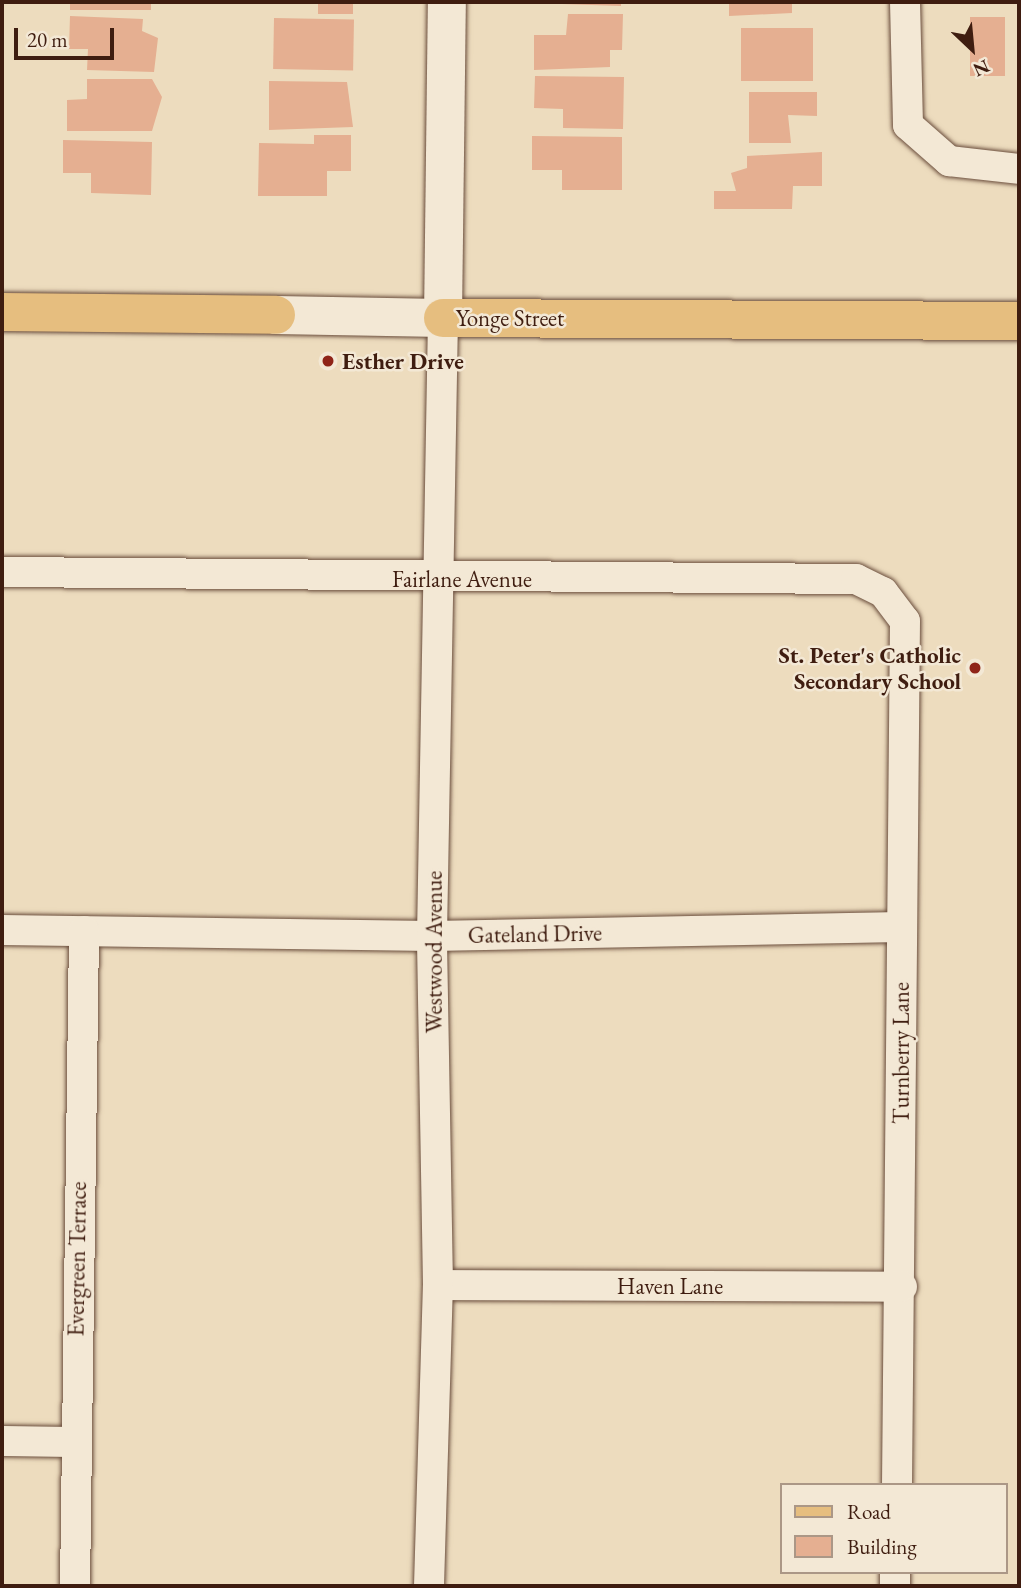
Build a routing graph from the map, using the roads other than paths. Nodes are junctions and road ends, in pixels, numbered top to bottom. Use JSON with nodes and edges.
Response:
{"nodes":[{"id":1,"x":447,"y":2,"type":"edge"},
{"id":2,"x":905,"y":2,"type":"edge"},
{"id":3,"x":1019,"y":169,"type":"edge"},
{"id":4,"x":2,"y":312,"type":"edge"},
{"id":5,"x":276,"y":316,"type":"joint"},
{"id":6,"x":443,"y":317,"type":"junction"},
{"id":7,"x":1019,"y":321,"type":"edge"},
{"id":8,"x":2,"y":572,"type":"edge"},
{"id":9,"x":440,"y":579,"type":"junction"},
{"id":10,"x":905,"y":621,"type":"joint"},
{"id":11,"x":901,"y":927,"type":"junction"},
{"id":12,"x":2,"y":930,"type":"edge"},
{"id":13,"x":84,"y":931,"type":"junction"},
{"id":14,"x":432,"y":936,"type":"junction"},
{"id":15,"x":438,"y":1285,"type":"junction"},
{"id":16,"x":902,"y":1287,"type":"junction"},
{"id":17,"x":2,"y":1441,"type":"edge"},
{"id":18,"x":73,"y":1442,"type":"junction"},
{"id":19,"x":897,"y":1483,"type":"edge"},
{"id":20,"x":75,"y":1586,"type":"edge"},
{"id":21,"x":429,"y":1586,"type":"edge"}],
"edges":[{"from":1,"to":6,"type":"street"},
{"from":2,"to":3,"type":"street"},
{"from":4,"to":5,"type":"main road","name":"Yonge Street"},
{"from":5,"to":6,"type":"street","name":"Yonge Street"},
{"from":6,"to":7,"type":"main road","name":"Yonge Street"},
{"from":6,"to":9,"type":"street","name":"Westwood Avenue"},
{"from":8,"to":9,"type":"street","name":"Fairlane Avenue"},
{"from":9,"to":10,"type":"street","name":"Fairlane Avenue"},
{"from":9,"to":14,"type":"street","name":"Westwood Avenue"},
{"from":10,"to":11,"type":"street","name":"Turnberry Lane"},
{"from":11,"to":14,"type":"street","name":"Gateland Drive"},
{"from":11,"to":16,"type":"street","name":"Turnberry Lane"},
{"from":12,"to":13,"type":"street","name":"Gateland Drive"},
{"from":13,"to":14,"type":"street","name":"Gateland Drive"},
{"from":13,"to":18,"type":"street","name":"Evergreen Terrace"},
{"from":14,"to":15,"type":"street","name":"Westwood Avenue"},
{"from":15,"to":16,"type":"street","name":"Haven Lane"},
{"from":15,"to":21,"type":"street","name":"Westwood Avenue"},
{"from":16,"to":19,"type":"street","name":"Turnberry Lane"},
{"from":17,"to":18,"type":"street"},
{"from":18,"to":20,"type":"street","name":"Evergreen Terrace"}]}
